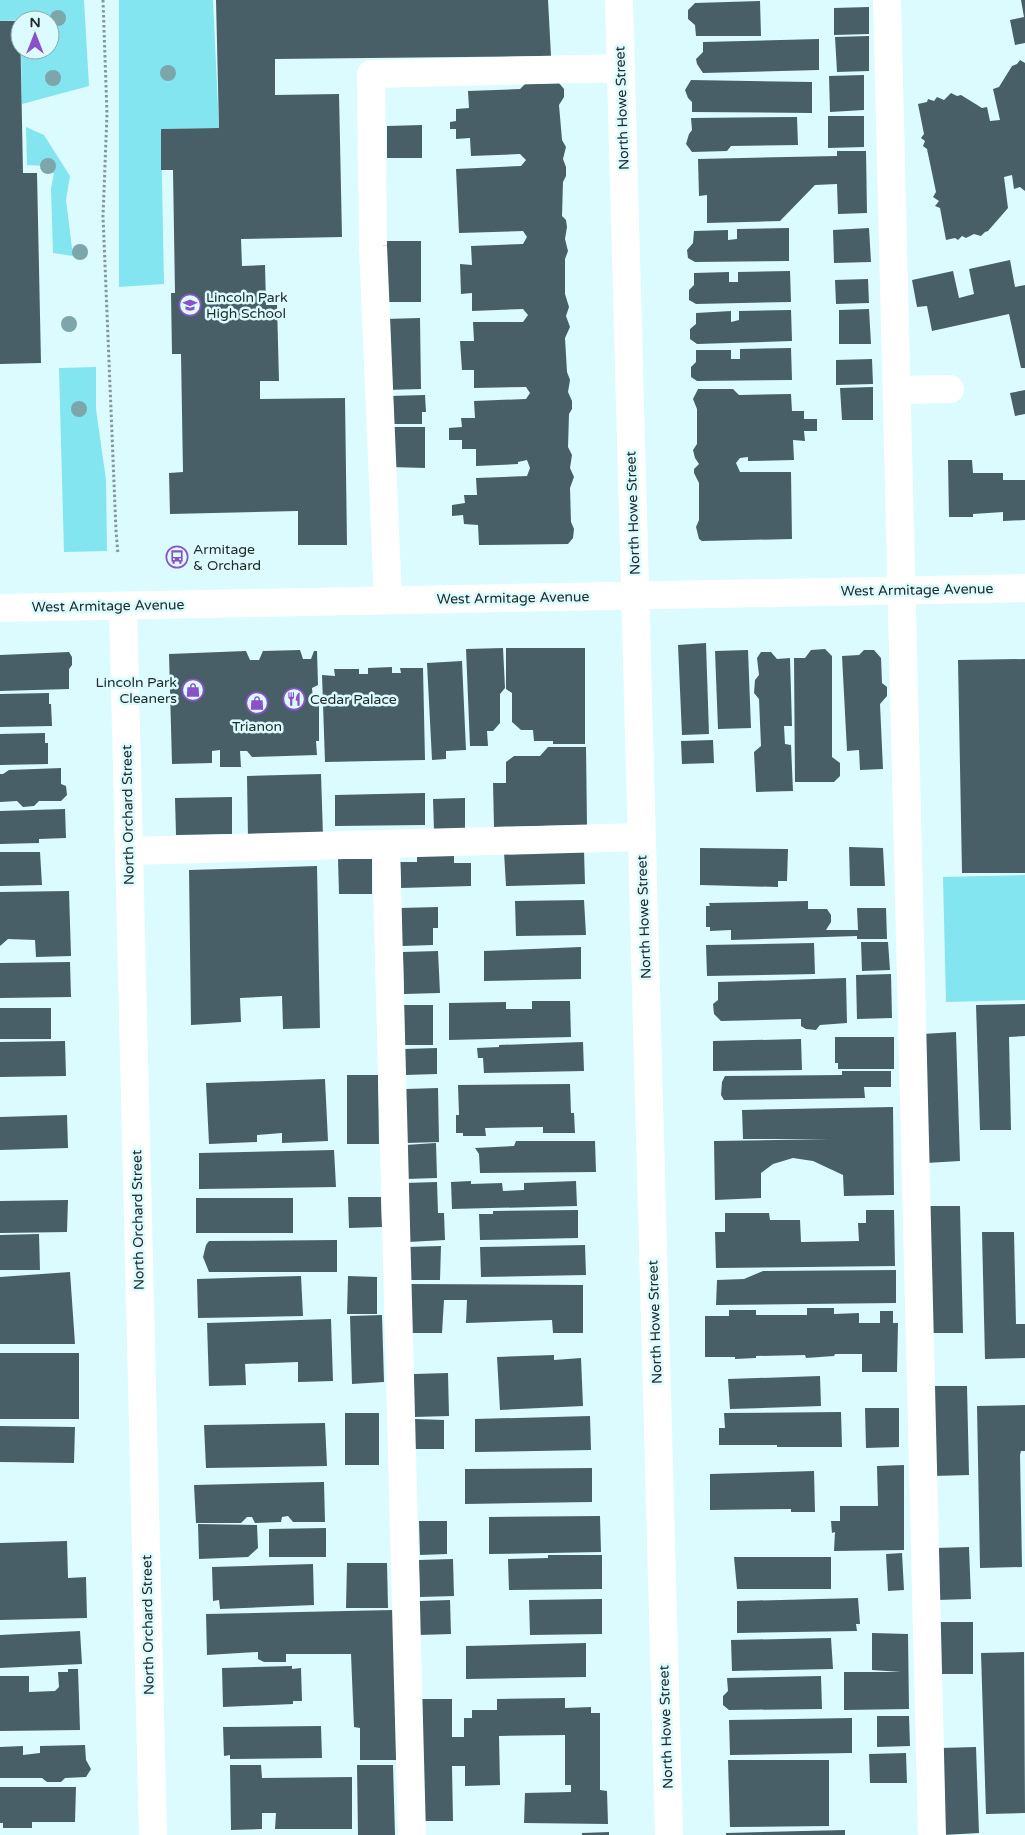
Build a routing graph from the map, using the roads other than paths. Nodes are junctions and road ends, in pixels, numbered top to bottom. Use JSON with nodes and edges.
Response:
{"nodes":[{"id":1,"x":619,"y":0,"type":"edge"},
{"id":2,"x":888,"y":0,"type":"edge"},
{"id":3,"x":621,"y":68,"type":"junction"},
{"id":4,"x":950,"y":389,"type":"dead end"},
{"id":5,"x":897,"y":390,"type":"junction"},
{"id":6,"x":1025,"y":588,"type":"edge"},
{"id":7,"x":902,"y":590,"type":"junction"},
{"id":8,"x":635,"y":595,"type":"junction"},
{"id":9,"x":388,"y":600,"type":"junction"},
{"id":10,"x":123,"y":606,"type":"junction"},
{"id":11,"x":0,"y":608,"type":"edge"},
{"id":12,"x":642,"y":837,"type":"junction"},
{"id":13,"x":386,"y":845,"type":"junction"},
{"id":14,"x":128,"y":851,"type":"junction"},
{"id":15,"x":153,"y":1835,"type":"edge"},
{"id":16,"x":412,"y":1835,"type":"edge"},
{"id":17,"x":669,"y":1835,"type":"edge"},
{"id":18,"x":932,"y":1835,"type":"edge"}],
"edges":[{"from":1,"to":3,"type":"street","name":"North Howe Street"},
{"from":2,"to":5,"type":"street"},
{"from":3,"to":8,"type":"street","name":"North Howe Street"},
{"from":3,"to":9,"type":"street"},
{"from":4,"to":5,"type":"street"},
{"from":5,"to":7,"type":"street"},
{"from":6,"to":7,"type":"street","name":"West Armitage Avenue"},
{"from":7,"to":8,"type":"street","name":"West Armitage Avenue"},
{"from":7,"to":18,"type":"street"},
{"from":8,"to":9,"type":"street","name":"West Armitage Avenue"},
{"from":8,"to":12,"type":"street","name":"North Howe Street"},
{"from":9,"to":10,"type":"street","name":"West Armitage Avenue"},
{"from":10,"to":11,"type":"street","name":"West Armitage Avenue"},
{"from":10,"to":14,"type":"street","name":"North Orchard Street"},
{"from":12,"to":13,"type":"street"},
{"from":12,"to":17,"type":"street","name":"North Howe Street"},
{"from":13,"to":14,"type":"street"},
{"from":13,"to":16,"type":"street"},
{"from":14,"to":15,"type":"street","name":"North Orchard Street"}]}
